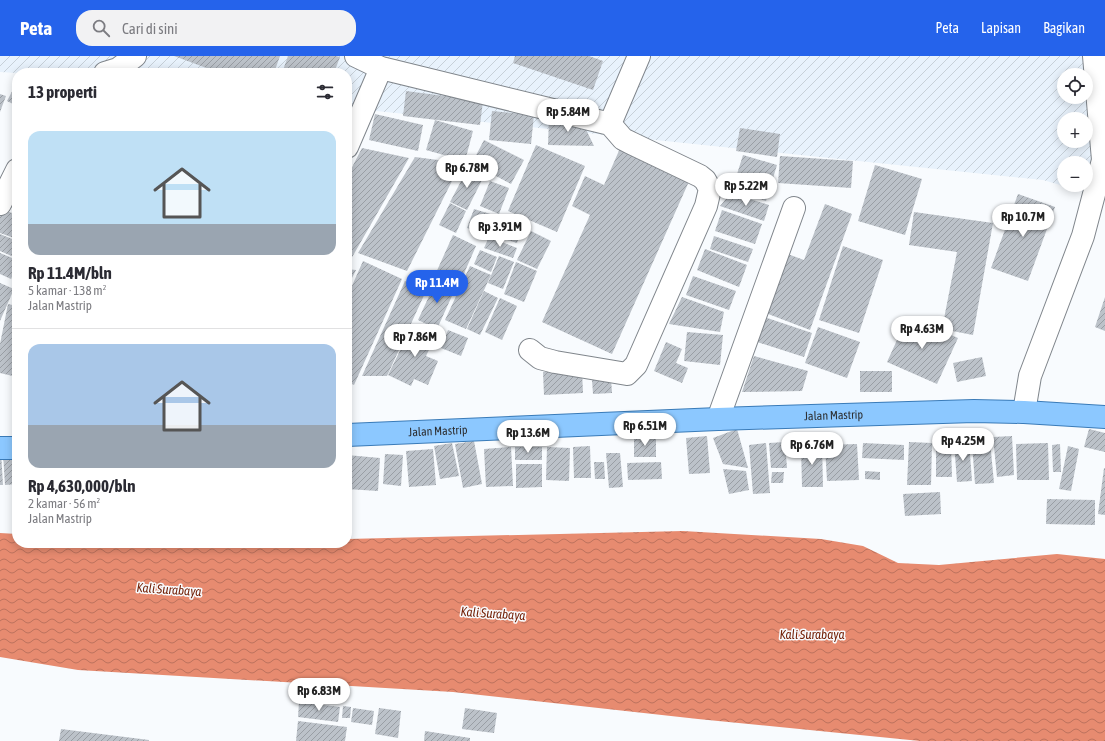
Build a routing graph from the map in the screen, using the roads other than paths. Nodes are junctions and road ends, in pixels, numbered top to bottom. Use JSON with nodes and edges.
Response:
{"nodes":[{"id":1,"x":135,"y":56,"type":"edge"},
{"id":2,"x":356,"y":56,"type":"edge"},
{"id":3,"x":639,"y":56,"type":"edge"},
{"id":4,"x":1094,"y":56,"type":"edge"},
{"id":5,"x":119,"y":68,"type":"edge"},
{"id":6,"x":381,"y":68,"type":"junction"},
{"id":7,"x":610,"y":124,"type":"junction"},
{"id":8,"x":352,"y":135,"type":"edge"},
{"id":9,"x":12,"y":180,"type":"edge"},
{"id":10,"x":0,"y":204,"type":"edge"},
{"id":11,"x":794,"y":208,"type":"dead end"},
{"id":12,"x":530,"y":350,"type":"dead end"},
{"id":13,"x":1024,"y":412,"type":"junction"},
{"id":14,"x":1105,"y":417,"type":"edge"},
{"id":15,"x":718,"y":419,"type":"junction"},
{"id":16,"x":352,"y":435,"type":"edge"},
{"id":17,"x":0,"y":448,"type":"edge"},
{"id":18,"x":12,"y":448,"type":"edge"}],
"edges":[{"from":1,"to":5,"type":"street"},
{"from":2,"to":6,"type":"street"},
{"from":3,"to":7,"type":"street"},
{"from":4,"to":13,"type":"street"},
{"from":6,"to":7,"type":"street"},
{"from":6,"to":8,"type":"street"},
{"from":7,"to":12,"type":"street"},
{"from":9,"to":10,"type":"street"},
{"from":11,"to":15,"type":"street"},
{"from":13,"to":14,"type":"main road","name":"Jalan Mastrip"},
{"from":13,"to":15,"type":"main road","name":"Jalan Mastrip"},
{"from":15,"to":16,"type":"main road","name":"Jalan Mastrip"},
{"from":17,"to":18,"type":"main road"}]}
